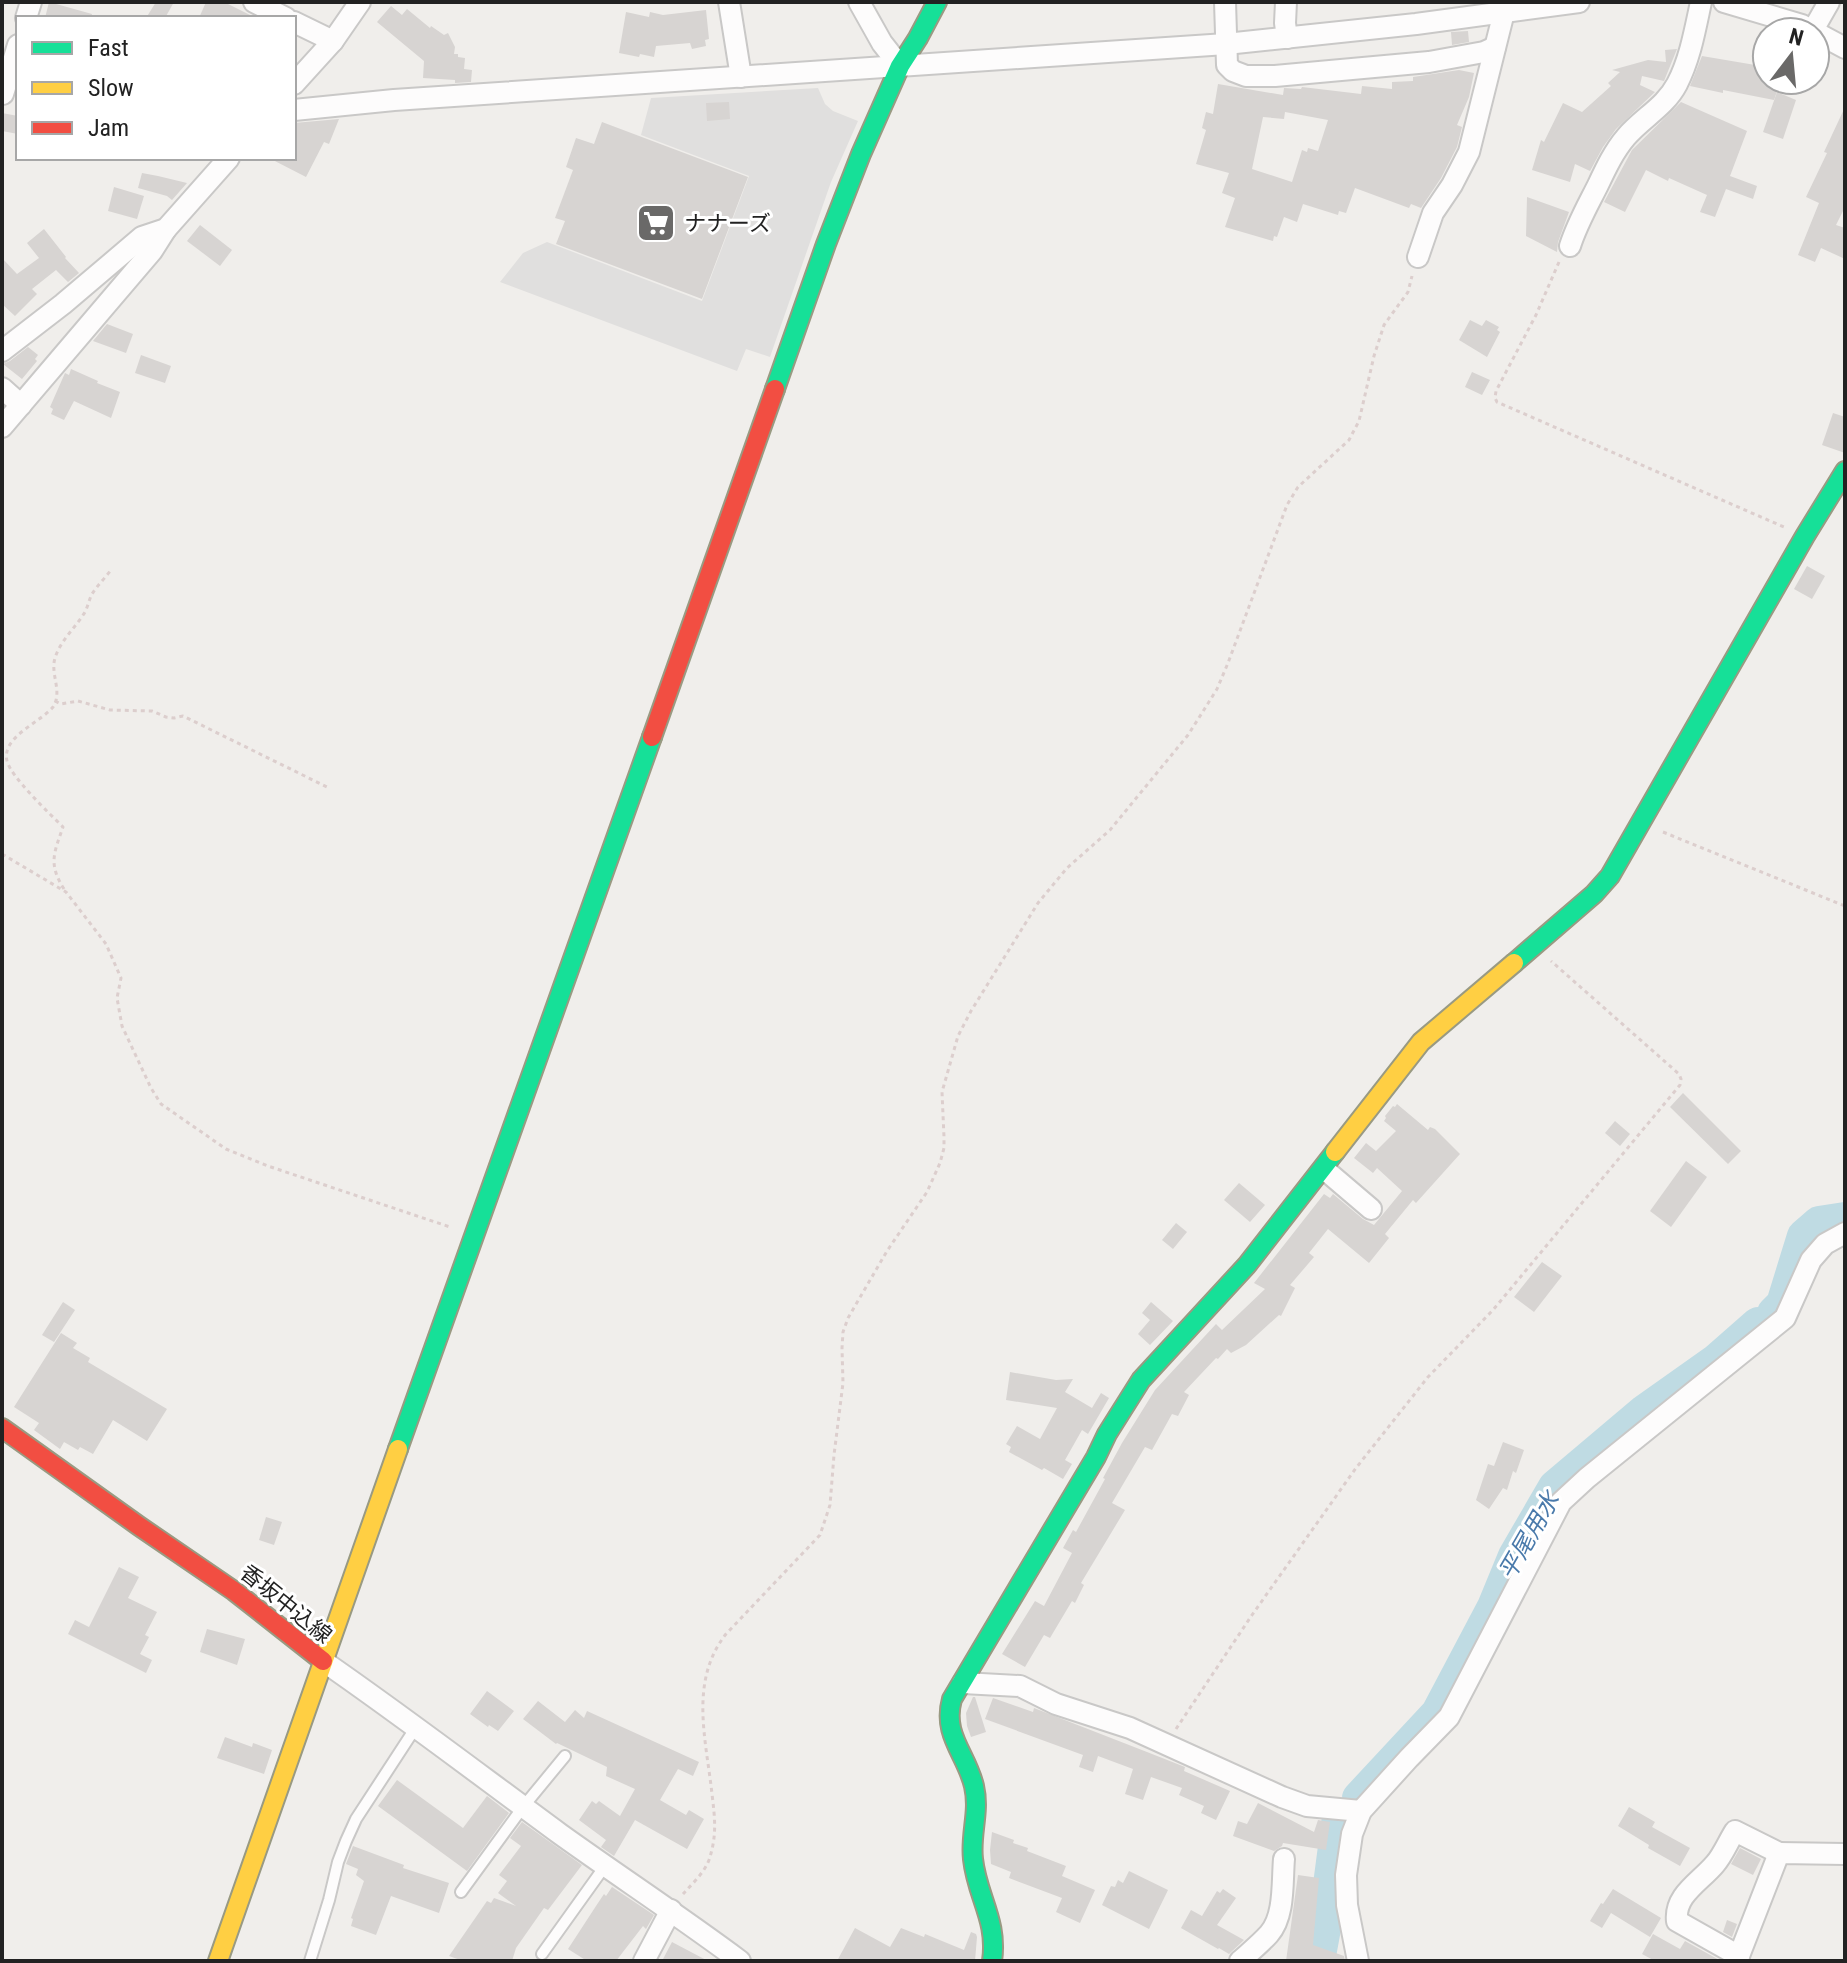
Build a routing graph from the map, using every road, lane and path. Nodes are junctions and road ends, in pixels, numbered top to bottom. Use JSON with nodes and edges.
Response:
{"nodes":[{"id":1,"x":360,"y":2,"type":"edge"},
{"id":2,"x":729,"y":2,"type":"edge"},
{"id":3,"x":859,"y":2,"type":"edge"},
{"id":4,"x":937,"y":2,"type":"edge"},
{"id":5,"x":1225,"y":2,"type":"edge"},
{"id":6,"x":1286,"y":2,"type":"edge"},
{"id":7,"x":1579,"y":2,"type":"edge"},
{"id":8,"x":1701,"y":2,"type":"edge"},
{"id":9,"x":1724,"y":2,"type":"edge"},
{"id":10,"x":263,"y":4,"type":"edge"},
{"id":11,"x":1504,"y":12,"type":"junction"},
{"id":12,"x":283,"y":16,"type":"edge"},
{"id":13,"x":1771,"y":16,"type":"edge"},
{"id":14,"x":296,"y":23,"type":"edge"},
{"id":15,"x":1287,"y":38,"type":"junction"},
{"id":16,"x":333,"y":41,"type":"junction"},
{"id":17,"x":1226,"y":44,"type":"junction"},
{"id":18,"x":1495,"y":47,"type":"junction"},
{"id":19,"x":16,"y":51,"type":"edge"},
{"id":20,"x":900,"y":66,"type":"junction"},
{"id":21,"x":741,"y":77,"type":"junction"},
{"id":22,"x":296,"y":82,"type":"edge"},
{"id":23,"x":2,"y":94,"type":"edge"},
{"id":24,"x":296,"y":110,"type":"edge"},
{"id":25,"x":227,"y":160,"type":"edge"},
{"id":26,"x":166,"y":229,"type":"junction"},
{"id":27,"x":1570,"y":246,"type":"joint"},
{"id":28,"x":1418,"y":257,"type":"joint"},
{"id":29,"x":2,"y":351,"type":"edge"},
{"id":30,"x":2,"y":388,"type":"edge"},
{"id":31,"x":21,"y":405,"type":"junction"},
{"id":32,"x":2,"y":427,"type":"edge"},
{"id":33,"x":1845,"y":472,"type":"edge"},
{"id":34,"x":1805,"y":536,"type":"junction"},
{"id":35,"x":111,"y":570,"type":"dead end"},
{"id":36,"x":55,"y":701,"type":"junction"},
{"id":37,"x":329,"y":788,"type":"dead end"},
{"id":38,"x":1641,"y":823,"type":"junction"},
{"id":39,"x":2,"y":854,"type":"edge"},
{"id":40,"x":66,"y":892,"type":"junction"},
{"id":41,"x":1845,"y":906,"type":"edge"},
{"id":42,"x":1534,"y":946,"type":"junction"},
{"id":43,"x":1324,"y":1169,"type":"junction"},
{"id":44,"x":1371,"y":1209,"type":"dead end"},
{"id":45,"x":1845,"y":1233,"type":"edge"},
{"id":46,"x":473,"y":1235,"type":"junction"},
{"id":47,"x":2,"y":1428,"type":"edge"},
{"id":48,"x":323,"y":1661,"type":"junction"},
{"id":49,"x":963,"y":1683,"type":"junction"},
{"id":50,"x":416,"y":1727,"type":"junction"},
{"id":51,"x":1165,"y":1745,"type":"junction"},
{"id":52,"x":565,"y":1756,"type":"dead end"},
{"id":53,"x":523,"y":1807,"type":"junction"},
{"id":54,"x":1361,"y":1811,"type":"junction"},
{"id":55,"x":1779,"y":1853,"type":"junction"},
{"id":56,"x":1845,"y":1854,"type":"edge"},
{"id":57,"x":1284,"y":1859,"type":"dead end"},
{"id":58,"x":605,"y":1866,"type":"junction"},
{"id":59,"x":461,"y":1892,"type":"dead end"},
{"id":60,"x":671,"y":1910,"type":"junction"},
{"id":61,"x":542,"y":1954,"type":"dead end"},
{"id":62,"x":1738,"y":1958,"type":"edge"},
{"id":63,"x":218,"y":1961,"type":"edge"},
{"id":64,"x":310,"y":1961,"type":"edge"},
{"id":65,"x":644,"y":1961,"type":"edge"},
{"id":66,"x":740,"y":1961,"type":"edge"},
{"id":67,"x":992,"y":1961,"type":"edge"},
{"id":68,"x":1240,"y":1961,"type":"edge"},
{"id":69,"x":1358,"y":1961,"type":"edge"}],
"edges":[{"from":1,"to":16,"type":"street"},
{"from":2,"to":21,"type":"street"},
{"from":3,"to":20,"type":"street"},
{"from":4,"to":20,"type":"street"},
{"from":5,"to":17,"type":"street"},
{"from":6,"to":15,"type":"street"},
{"from":7,"to":11,"type":"street"},
{"from":8,"to":27,"type":"street"},
{"from":9,"to":13,"type":"street"},
{"from":10,"to":12,"type":"street"},
{"from":11,"to":15,"type":"street"},
{"from":11,"to":18,"type":"street"},
{"from":14,"to":16,"type":"street"},
{"from":15,"to":17,"type":"street"},
{"from":16,"to":22,"type":"street"},
{"from":17,"to":18,"type":"street"},
{"from":17,"to":20,"type":"street"},
{"from":18,"to":28,"type":"street"},
{"from":19,"to":23,"type":"street"},
{"from":20,"to":21,"type":"street"},
{"from":20,"to":46,"type":"street"},
{"from":21,"to":24,"type":"street"},
{"from":25,"to":26,"type":"street"},
{"from":26,"to":29,"type":"street"},
{"from":26,"to":31,"type":"street"},
{"from":27,"to":34,"type":"path"},
{"from":28,"to":60,"type":"path"},
{"from":30,"to":31,"type":"street"},
{"from":31,"to":32,"type":"street"},
{"from":33,"to":34,"type":"street"},
{"from":34,"to":38,"type":"street"},
{"from":35,"to":36,"type":"path"},
{"from":36,"to":37,"type":"path"},
{"from":36,"to":40,"type":"path"},
{"from":38,"to":41,"type":"path"},
{"from":38,"to":42,"type":"street"},
{"from":39,"to":40,"type":"path"},
{"from":40,"to":46,"type":"path"},
{"from":42,"to":43,"type":"street"},
{"from":42,"to":51,"type":"path"},
{"from":43,"to":44,"type":"street"},
{"from":43,"to":49,"type":"street"},
{"from":45,"to":54,"type":"street"},
{"from":46,"to":48,"type":"street"},
{"from":47,"to":48,"type":"street","name":"香坂中込線"},
{"from":48,"to":50,"type":"street"},
{"from":48,"to":63,"type":"street","name":"香坂中込線"},
{"from":49,"to":51,"type":"street"},
{"from":49,"to":67,"type":"street"},
{"from":50,"to":53,"type":"street"},
{"from":50,"to":64,"type":"lane"},
{"from":51,"to":54,"type":"street"},
{"from":52,"to":53,"type":"lane"},
{"from":53,"to":58,"type":"street"},
{"from":53,"to":59,"type":"lane"},
{"from":54,"to":69,"type":"street"},
{"from":55,"to":56,"type":"street"},
{"from":55,"to":62,"type":"street"},
{"from":55,"to":62,"type":"street"},
{"from":57,"to":68,"type":"street"},
{"from":58,"to":60,"type":"street"},
{"from":58,"to":61,"type":"lane"},
{"from":60,"to":65,"type":"street"},
{"from":60,"to":66,"type":"street"}]}
